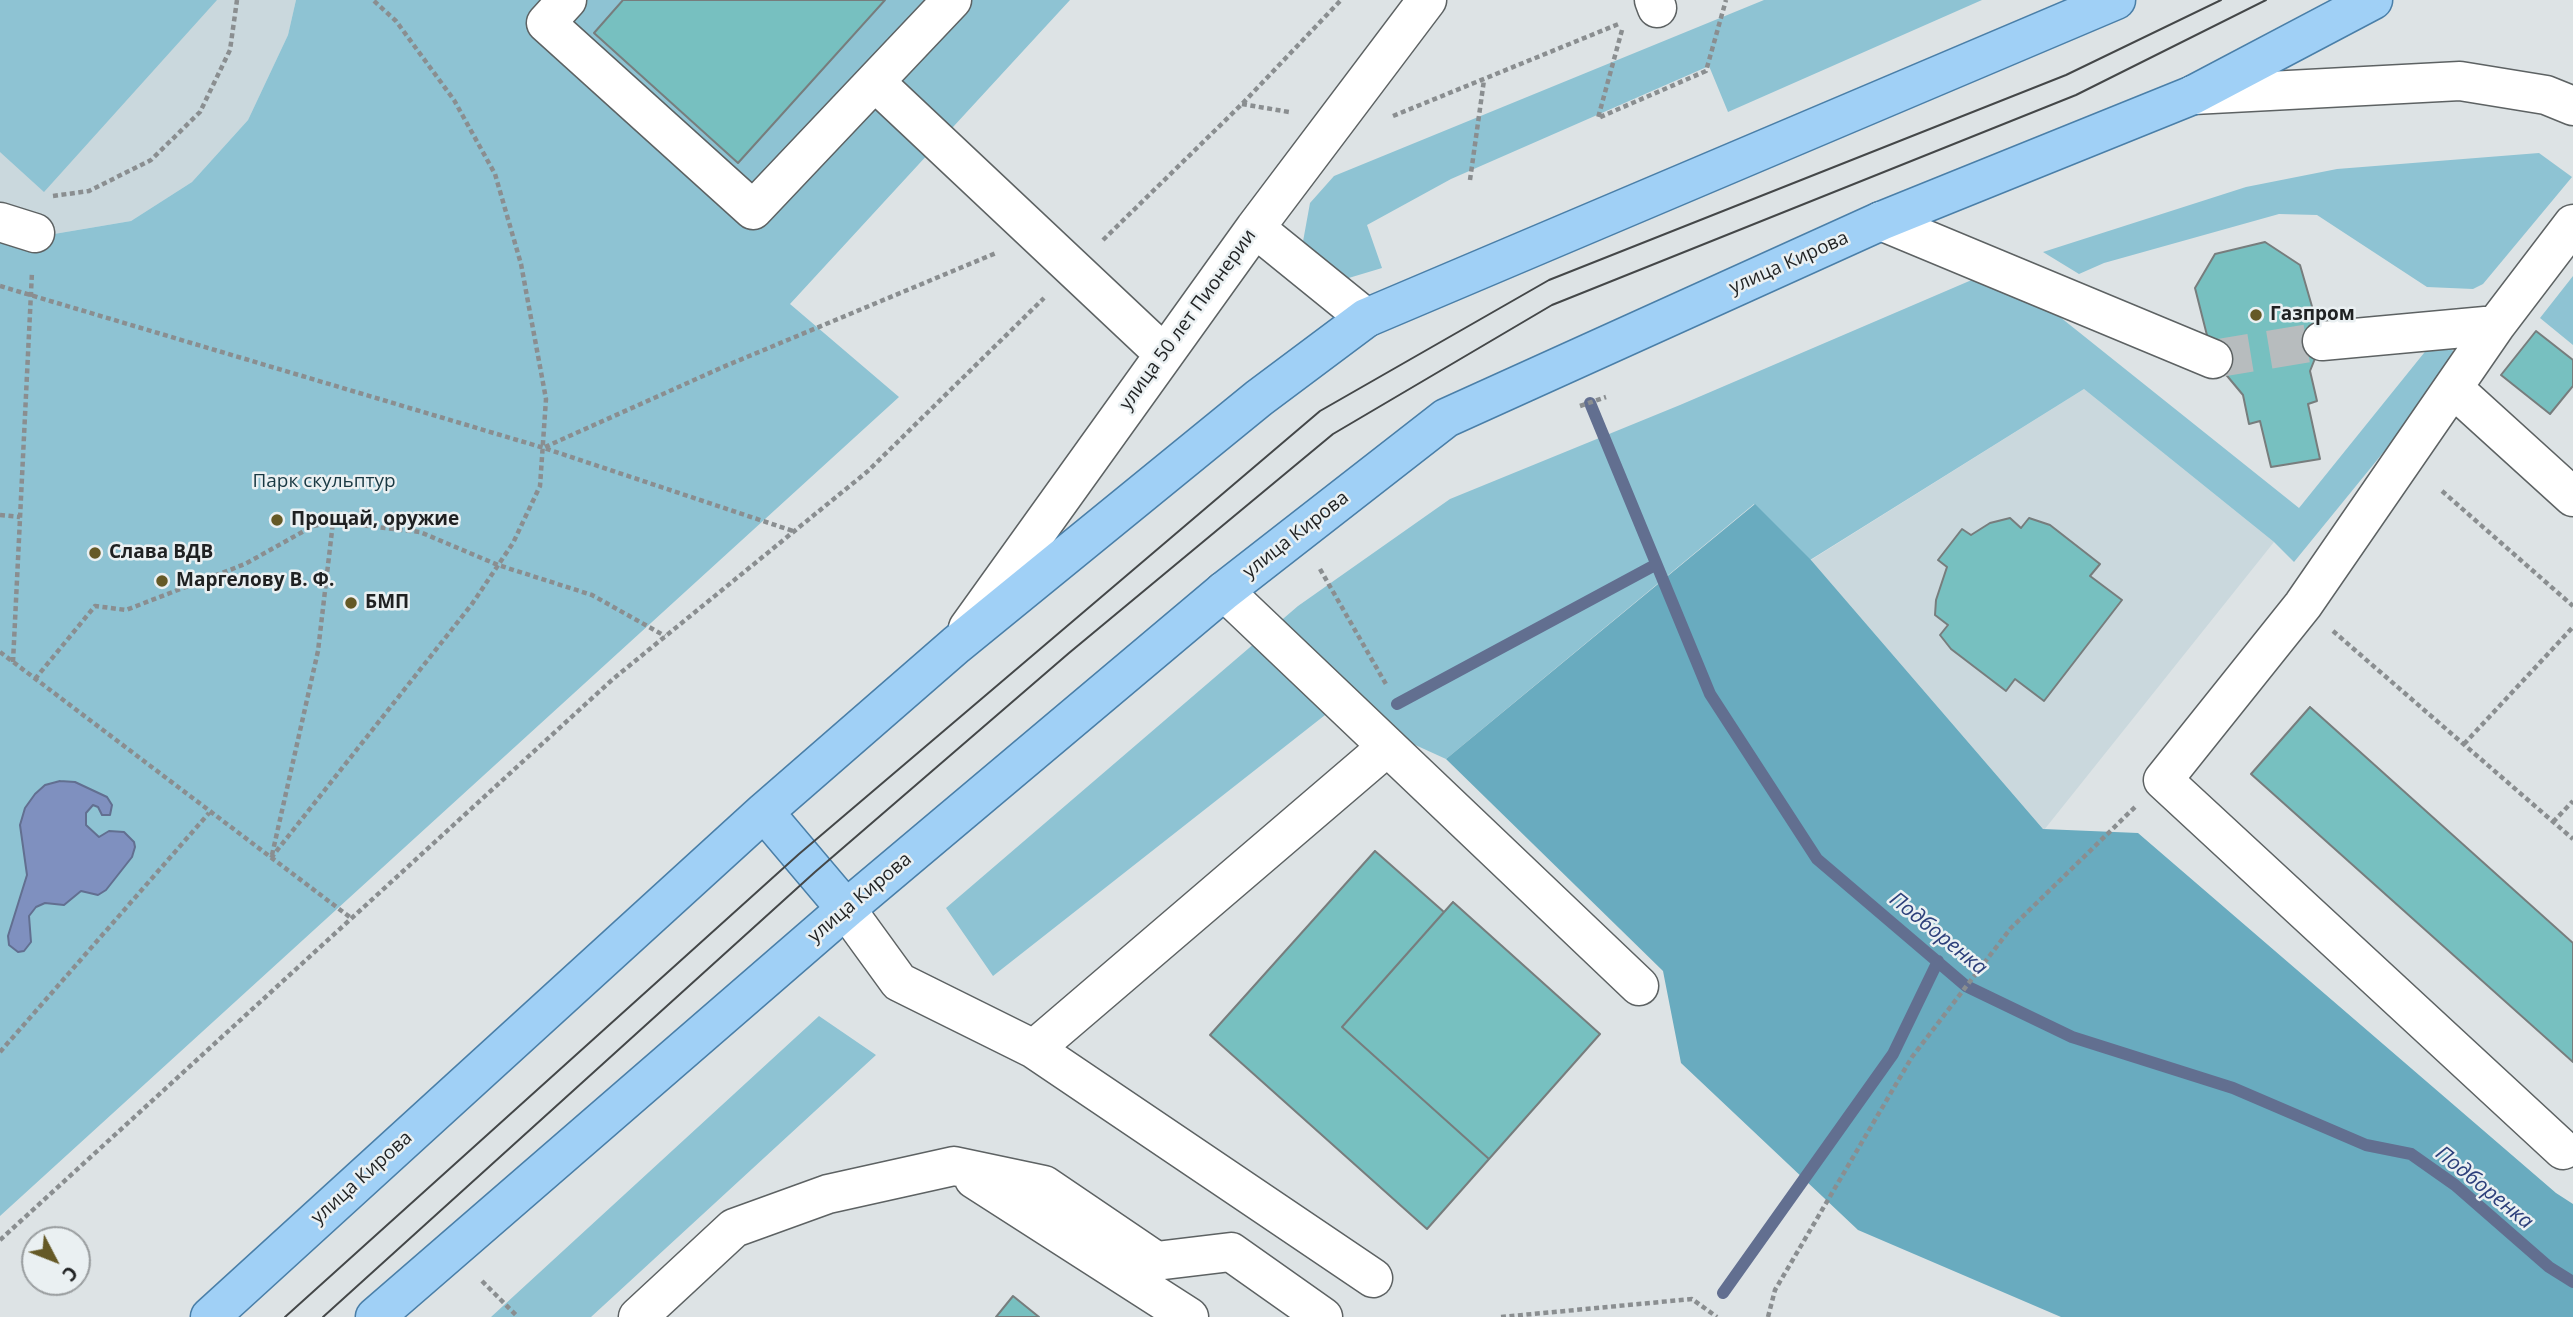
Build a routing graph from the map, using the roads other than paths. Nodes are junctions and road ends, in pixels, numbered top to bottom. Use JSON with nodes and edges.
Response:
{"nodes":[{"id":1,"x":567,"y":0,"type":"edge"},
{"id":2,"x":952,"y":0,"type":"edge"},
{"id":3,"x":1427,"y":0,"type":"edge"},
{"id":4,"x":2116,"y":0,"type":"edge"},
{"id":5,"x":2374,"y":0,"type":"edge"},
{"id":6,"x":876,"y":83,"type":"junction"},
{"id":7,"x":2193,"y":95,"type":"junction"},
{"id":8,"x":2573,"y":106,"type":"edge"},
{"id":9,"x":1881,"y":221,"type":"junction"},
{"id":10,"x":2573,"y":224,"type":"edge"},
{"id":11,"x":1255,"y":228,"type":"junction"},
{"id":12,"x":1366,"y":318,"type":"junction"},
{"id":13,"x":2496,"y":325,"type":"junction"},
{"id":14,"x":2322,"y":341,"type":"tunnel mouth"},
{"id":15,"x":1164,"y":354,"type":"junction"},
{"id":16,"x":2213,"y":359,"type":"tunnel mouth"},
{"id":17,"x":2453,"y":388,"type":"junction"},
{"id":18,"x":2573,"y":497,"type":"edge"},
{"id":19,"x":1224,"y":591,"type":"junction"},
{"id":20,"x":956,"y":645,"type":"junction"},
{"id":21,"x":1387,"y":747,"type":"junction"},
{"id":22,"x":764,"y":812,"type":"junction"},
{"id":23,"x":846,"y":909,"type":"junction"},
{"id":24,"x":1639,"y":986,"type":"dead end"},
{"id":25,"x":1034,"y":1049,"type":"junction"},
{"id":26,"x":2563,"y":1150,"type":"dead end"},
{"id":27,"x":954,"y":1166,"type":"junction"},
{"id":28,"x":1373,"y":1278,"type":"dead end"},
{"id":29,"x":210,"y":1317,"type":"edge"},
{"id":30,"x":375,"y":1317,"type":"edge"},
{"id":31,"x":638,"y":1317,"type":"edge"},
{"id":32,"x":1189,"y":1317,"type":"edge"},
{"id":33,"x":1322,"y":1317,"type":"edge"}],
"edges":[{"from":1,"to":6,"type":"street"},
{"from":2,"to":6,"type":"street"},
{"from":3,"to":11,"type":"street","name":"улица 50 лет Пионерии"},
{"from":4,"to":12,"type":"main road","name":"улица Кирова"},
{"from":5,"to":7,"type":"main road","name":"улица Кирова"},
{"from":6,"to":15,"type":"street"},
{"from":7,"to":8,"type":"street"},
{"from":7,"to":9,"type":"main road","name":"улица Кирова"},
{"from":9,"to":16,"type":"street"},
{"from":9,"to":19,"type":"main road","name":"улица Кирова"},
{"from":10,"to":13,"type":"street"},
{"from":11,"to":12,"type":"street"},
{"from":11,"to":15,"type":"street","name":"улица 50 лет Пионерии"},
{"from":12,"to":20,"type":"main road","name":"улица Кирова"},
{"from":13,"to":14,"type":"street"},
{"from":13,"to":17,"type":"street"},
{"from":15,"to":20,"type":"street","name":"улица 50 лет Пионерии"},
{"from":17,"to":18,"type":"street"},
{"from":17,"to":26,"type":"street"},
{"from":19,"to":21,"type":"street"},
{"from":19,"to":23,"type":"main road","name":"улица Кирова"},
{"from":20,"to":22,"type":"main road","name":"улица Кирова"},
{"from":21,"to":24,"type":"street"},
{"from":21,"to":25,"type":"street"},
{"from":22,"to":23,"type":"main road"},
{"from":22,"to":29,"type":"main road","name":"улица Кирова"},
{"from":23,"to":25,"type":"street"},
{"from":23,"to":30,"type":"main road","name":"улица Кирова"},
{"from":25,"to":28,"type":"street"},
{"from":27,"to":31,"type":"street"},
{"from":27,"to":32,"type":"street"},
{"from":27,"to":33,"type":"street"}]}
